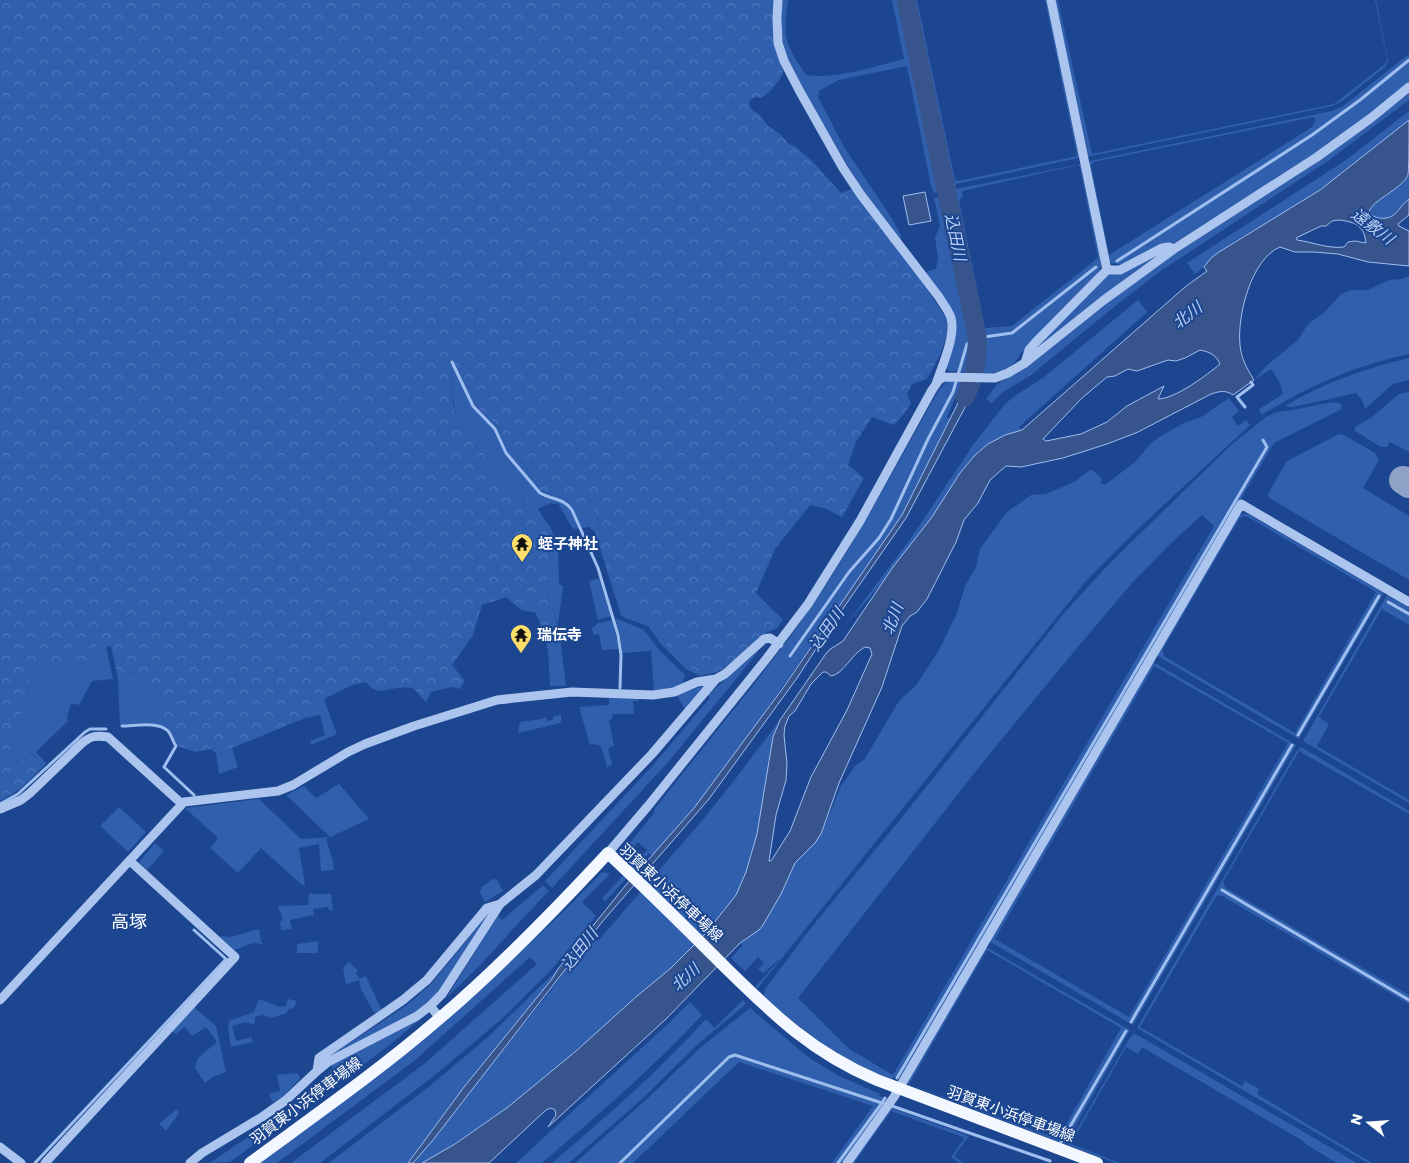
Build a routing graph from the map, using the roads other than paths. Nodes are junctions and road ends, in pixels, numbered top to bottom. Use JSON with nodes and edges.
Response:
{"nodes":[{"id":1,"x":778,"y":0,"type":"edge"},
{"id":2,"x":1051,"y":0,"type":"edge"},
{"id":3,"x":1409,"y":87,"type":"edge"},
{"id":4,"x":1174,"y":249,"type":"junction"},
{"id":5,"x":1106,"y":270,"type":"junction"},
{"id":6,"x":1025,"y":363,"type":"junction"},
{"id":7,"x":936,"y":384,"type":"junction"},
{"id":8,"x":1409,"y":602,"type":"edge"},
{"id":9,"x":779,"y":644,"type":"junction"},
{"id":10,"x":716,"y":678,"type":"junction"},
{"id":11,"x":182,"y":804,"type":"junction"},
{"id":12,"x":0,"y":809,"type":"edge"},
{"id":13,"x":608,"y":853,"type":"junction"},
{"id":14,"x":130,"y":861,"type":"junction"},
{"id":15,"x":500,"y":904,"type":"junction"},
{"id":16,"x":0,"y":1000,"type":"edge"},
{"id":17,"x":430,"y":1006,"type":"junction"},
{"id":18,"x":440,"y":1018,"type":"junction"},
{"id":19,"x":317,"y":1070,"type":"junction"},
{"id":20,"x":899,"y":1089,"type":"junction"},
{"id":21,"x":0,"y":1147,"type":"edge"},
{"id":22,"x":21,"y":1163,"type":"edge"},
{"id":23,"x":44,"y":1163,"type":"edge"},
{"id":24,"x":190,"y":1163,"type":"edge"},
{"id":25,"x":250,"y":1163,"type":"edge"},
{"id":26,"x":846,"y":1163,"type":"edge"},
{"id":27,"x":1097,"y":1163,"type":"edge"}],
"edges":[{"from":1,"to":7,"type":"street"},
{"from":2,"to":5,"type":"street"},
{"from":3,"to":4,"type":"street"},
{"from":4,"to":5,"type":"street"},
{"from":4,"to":6,"type":"street"},
{"from":5,"to":6,"type":"street"},
{"from":6,"to":7,"type":"street"},
{"from":7,"to":9,"type":"street"},
{"from":8,"to":20,"type":"street"},
{"from":9,"to":10,"type":"street"},
{"from":9,"to":13,"type":"street"},
{"from":10,"to":11,"type":"street"},
{"from":10,"to":15,"type":"street"},
{"from":11,"to":12,"type":"street"},
{"from":11,"to":14,"type":"street"},
{"from":13,"to":18,"type":"main road","name":"羽賀東小浜停車場線"},
{"from":13,"to":20,"type":"main road","name":"羽賀東小浜停車場線"},
{"from":14,"to":16,"type":"street"},
{"from":14,"to":23,"type":"street"},
{"from":15,"to":17,"type":"street"},
{"from":15,"to":19,"type":"street"},
{"from":17,"to":18,"type":"street"},
{"from":17,"to":19,"type":"street"},
{"from":18,"to":25,"type":"main road","name":"羽賀東小浜停車場線"},
{"from":19,"to":24,"type":"street"},
{"from":20,"to":26,"type":"street"},
{"from":20,"to":27,"type":"main road","name":"羽賀東小浜停車場線"},
{"from":21,"to":22,"type":"street"}]}
